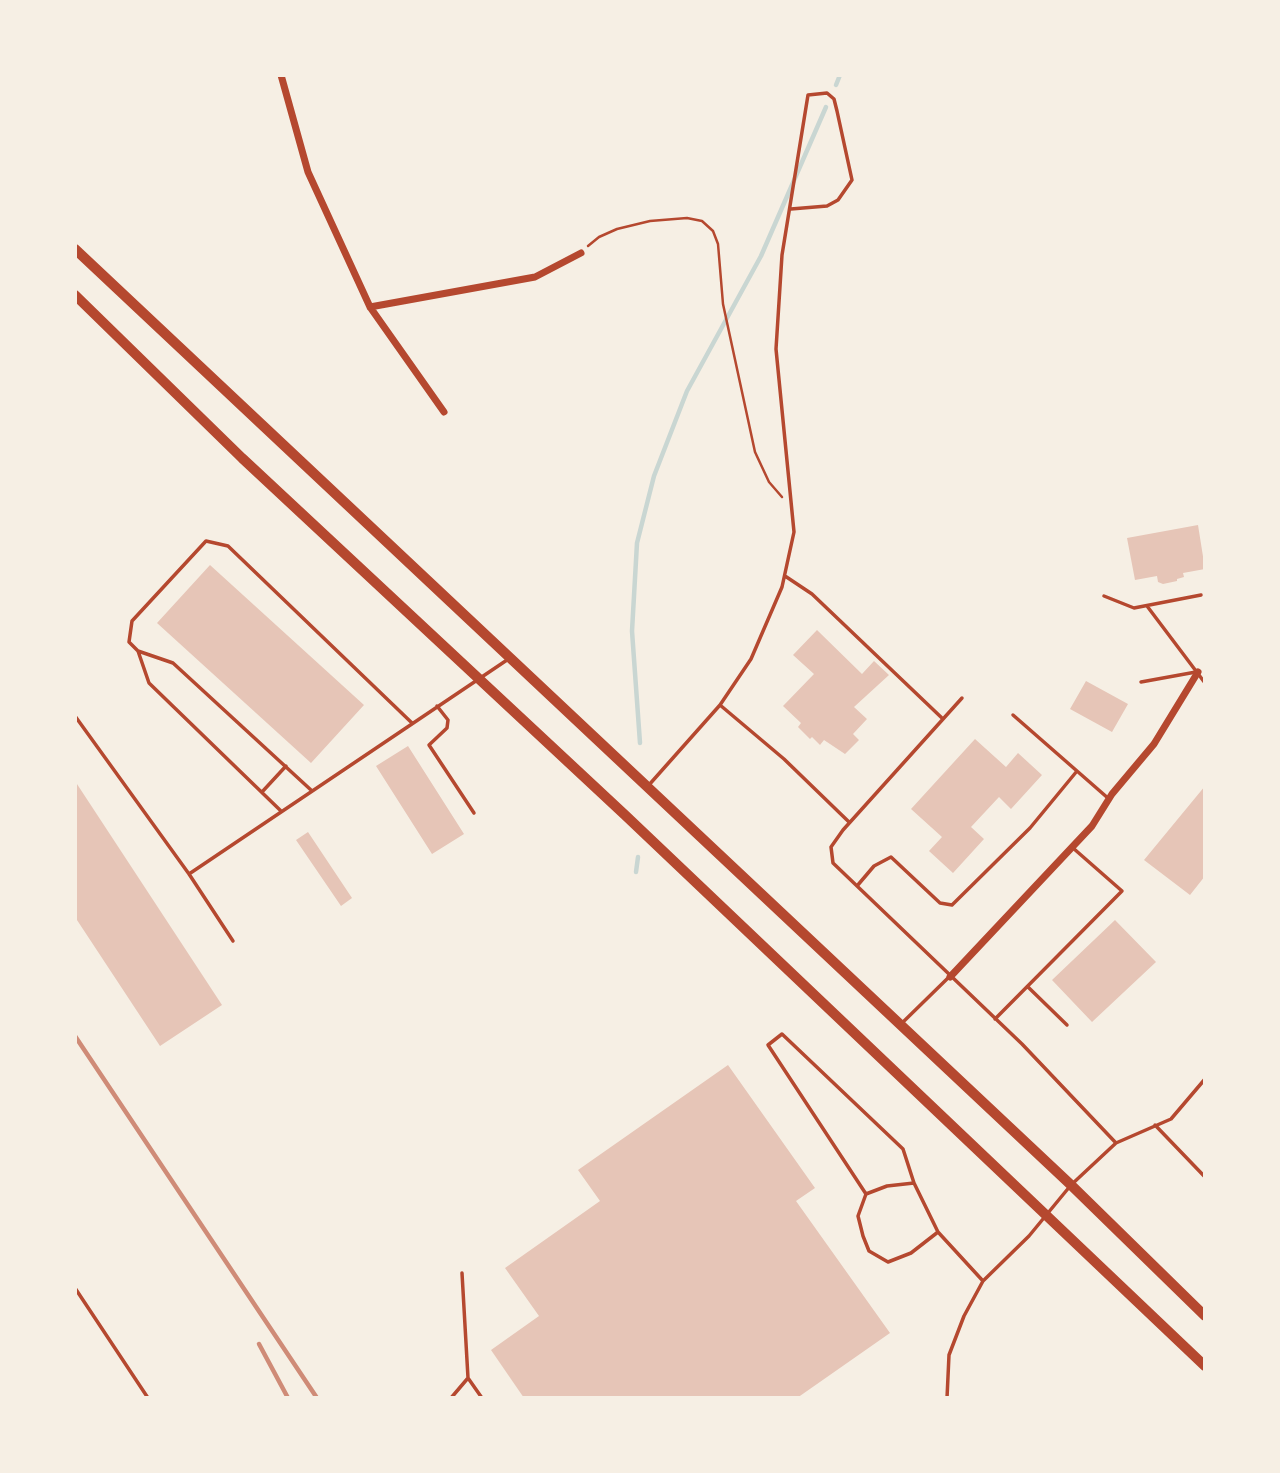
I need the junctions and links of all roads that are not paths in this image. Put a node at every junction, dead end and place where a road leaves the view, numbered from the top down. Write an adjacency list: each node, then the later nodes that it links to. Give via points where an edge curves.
1 (281, 75): 6 (street, via 307,172)
2 (791, 209): 2 (lane, via 808,95 827,93 834,99 852,180 838,200 827,206); 8 (lane, via 782,255 776,348 794,533)
3 (75, 249): 13 (main road)
4 (581, 253): 6 (street, via 535,277)
5 (75, 295): 15 (main road, via 242,458)
6 (370, 307): 7 (street)
7 (444, 412)
8 (785, 576): 19 (lane, via 751,659); 23 (lane, via 812,594)
9 (1201, 595): 11 (lane)
10 (1104, 596): 11 (lane, via 1130,607)
11 (1146, 606): 14 (lane)
12 (138, 651): 24 (lane, via 129,642 132,621 198,547 216,541 228,546); 25 (lane, via 173,663); 29 (lane, via 149,683)
13 (510, 658): 15 (lane); 27 (main road)
14 (1198, 672): 16 (lane); 17 (lane); 30 (street, via 1154,744)
15 (480, 678): 20 (lane); 50 (main road)
16 (1141, 682)
17 (1205, 683)
18 (962, 698): 23 (lane)
19 (720, 705): 27 (lane); 33 (lane)
20 (438, 706): 24 (lane); 32 (lane, via 448,720 447,728 429,745)
21 (1013, 715): 26 (lane)
22 (75, 716): 35 (lane)
23 (943, 719): 33 (lane)
24 (412, 723): 28 (lane)
25 (286, 766): 28 (lane); 29 (lane)
26 (1077, 771): 30 (lane); 36 (lane, via 1030,828 951,905 940,903 891,857 874,866)
27 (648, 787): 41 (main road)
28 (311, 790): 31 (lane)
29 (262, 792): 31 (lane)
30 (1108, 799): 34 (street)
31 (281, 811): 35 (lane)
32 (474, 813)
33 (849, 822): 36 (lane, via 831,847 833,863)
34 (1073, 848): 38 (street); 39 (lane, via 1122,891)
35 (189, 874): 37 (lane)
36 (857, 886): 38 (lane)
37 (233, 941)
38 (950, 977): 40 (lane); 41 (lane)
39 (1028, 987): 40 (lane); 42 (lane)
40 (995, 1019): 45 (lane)
41 (899, 1025): 48 (main road)
42 (1067, 1025)
43 (1205, 1079): 44 (lane, via 1171,1119)
44 (1155, 1125): 45 (lane); 46 (lane)
45 (1116, 1143): 48 (lane)
46 (1205, 1177)
47 (915, 1183): 49 (lane); 49 (lane, via 903,1149 782,1034 768,1045); 51 (lane)
48 (1071, 1185): 50 (lane); 55 (main road)
49 (866, 1194): 51 (lane, via 858,1216 863,1236 869,1251 888,1262 911,1253)
50 (1047, 1215): 53 (lane); 56 (main road)
51 (938, 1232): 53 (lane)
52 (462, 1273): 57 (lane)
53 (983, 1281): 61 (lane, via 949,1355)
54 (75, 1288): 58 (lane)
55 (1205, 1316)
56 (1205, 1366)
57 (468, 1378): 59 (lane); 60 (lane)
58 (148, 1398)
59 (451, 1398)
60 (482, 1398)
61 (947, 1398)

